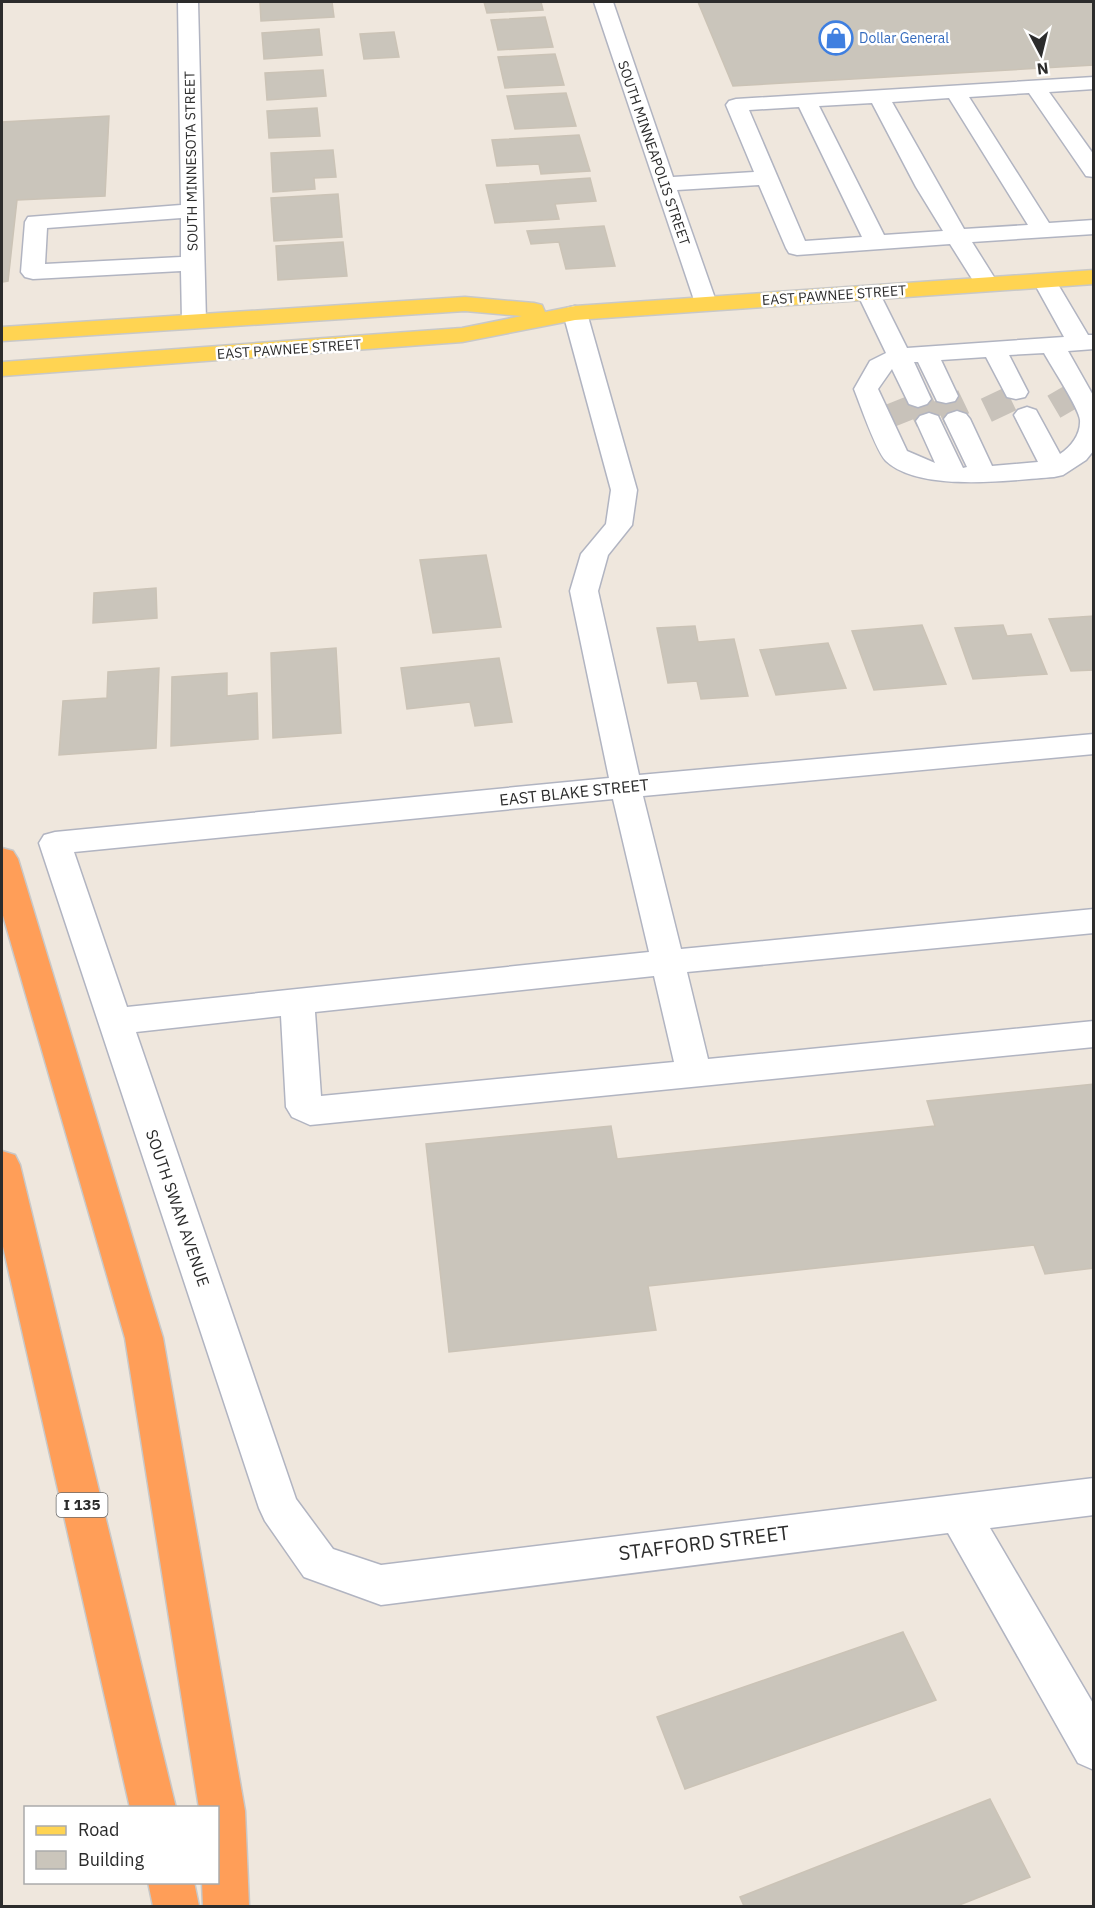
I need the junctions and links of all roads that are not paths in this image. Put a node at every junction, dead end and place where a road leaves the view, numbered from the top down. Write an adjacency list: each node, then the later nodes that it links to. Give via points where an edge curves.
1 (188, 2): 11 (street, SOUTH MINNESOTA STREET)
2 (603, 2): 10 (street, SOUTH MINNEAPOLIS STREET)
3 (1094, 83): 4 (street)
4 (1035, 87): 5 (street); 8 (street)
5 (955, 91): 6 (street); 13 (street)
6 (879, 96): 7 (street); 14 (street)
7 (806, 100): 9 (street, via 736,105); 15 (street)
8 (1094, 171)
9 (767, 178): 10 (street); 15 (street, via 797,248)
10 (665, 184): 21 (street, SOUTH MINNEAPOLIS STREET)
11 (192, 211): 16 (street, SOUTH MINNESOTA STREET); 16 (street, via 36,222 33,273)
12 (1094, 227): 13 (street)
13 (1042, 230): 14 (street)
14 (958, 236): 15 (street); 19 (street)
15 (876, 242)
16 (193, 263): 23 (street, SOUTH MINNESOTA STREET)
17 (1094, 278): 18 (main road, EAST PAWNEE STREET)
18 (1045, 281): 19 (main road, EAST PAWNEE STREET); 25 (street)
19 (987, 285): 20 (main road, EAST PAWNEE STREET)
20 (869, 293): 21 (main road, EAST PAWNEE STREET); 28 (street)
21 (705, 304): 22 (main road, EAST PAWNEE STREET)
22 (575, 313): 23 (main road, EAST PAWNEE STREET, via 465,304); 29 (main road, EAST PAWNEE STREET, via 462,335); 38 (street, via 624,490 619,525 595,554 584,591)
23 (194, 321): 24 (main road, EAST PAWNEE STREET)
24 (2, 334)
25 (1087, 342): 26 (street)
26 (1014, 348): 26 (street, via 1026,391); 27 (street); 33 (street, via 1093,418)
27 (926, 354): 28 (street); 30 (street)
28 (889, 361): 31 (street); 34 (street, via 866,389 896,456)
29 (2, 369)
30 (946, 396)
31 (911, 411): 34 (street); 36 (street)
32 (957, 419): 35 (street)
33 (1061, 459): 33 (street, via 1038,414); 35 (street)
34 (924, 468): 36 (street)
35 (983, 474): 36 (street)
36 (954, 476)
37 (1094, 744): 38 (street, EAST BLAKE STREET)
38 (626, 787): 39 (street, EAST BLAKE STREET); 42 (street)
39 (55, 843): 44 (street, SOUTH SWAN AVENUE)
40 (2, 859): 55 (highway, via 144,1338 222,1811)
41 (1094, 921): 42 (street)
42 (669, 962): 43 (street); 46 (street)
43 (297, 1002): 44 (street); 46 (street, via 304,1107 310,1112)
44 (115, 1021): 50 (street, SOUTH SWAN AVENUE, via 279,1508)
45 (1094, 1034): 46 (street)
46 (694, 1074)
47 (7, 1184): 52 (highway, I 135)
48 (1094, 1496): 49 (street, STAFFORD STREET)
49 (958, 1511): 50 (street, STAFFORD STREET, via 381,1586); 51 (street)
50 (319, 1563)
51 (1094, 1748)
52 (153, 1806)
53 (171, 1884): 54 (highway)
54 (176, 1906)
55 (226, 1906)

